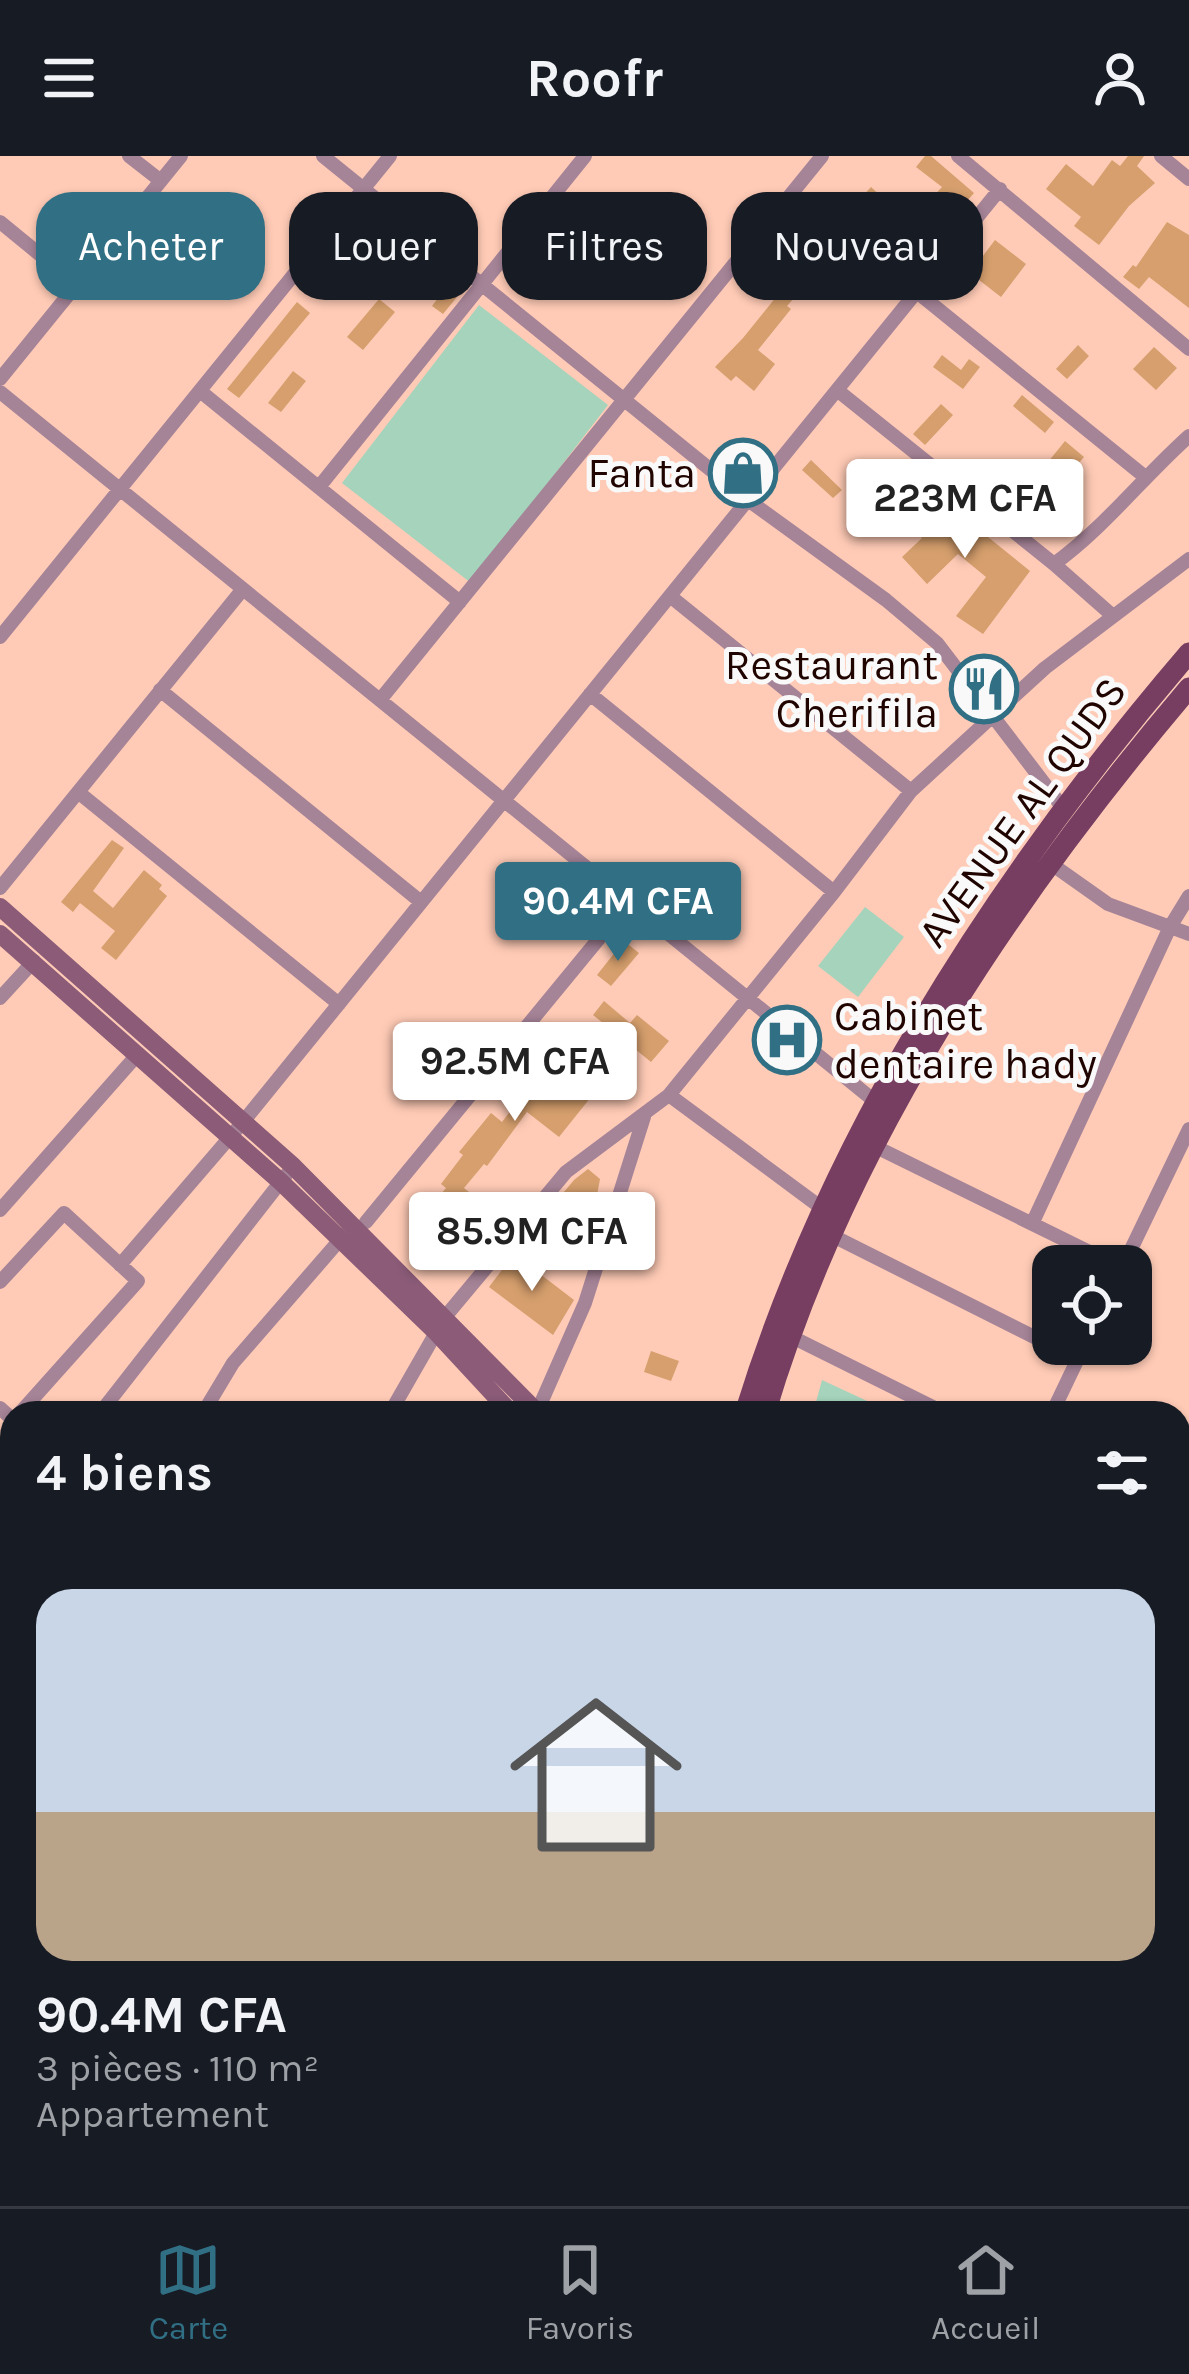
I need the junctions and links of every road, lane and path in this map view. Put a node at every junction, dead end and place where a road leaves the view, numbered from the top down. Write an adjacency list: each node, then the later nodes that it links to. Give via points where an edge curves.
1 (129, 156): 10 (street)
2 (182, 156): 10 (street)
3 (323, 156): 11 (street)
4 (390, 156): 11 (street)
5 (585, 156): 17 (street)
6 (822, 156): 26 (street)
7 (958, 156): 12 (street)
8 (1161, 156): 9 (street)
9 (1189, 179)
10 (161, 182): 13 (street)
11 (364, 189): 17 (street); 24 (street)
12 (1000, 190): 14 (street); 21 (street)
13 (153, 192)
14 (983, 211)
15 (0, 222): 16 (street)
16 (36, 251)
17 (481, 284): 26 (street); 29 (street)
18 (65, 300): 22 (street)
19 (910, 300): 23 (street)
20 (927, 300): 28 (street)
21 (1189, 350)
22 (0, 379)
23 (837, 390): 31 (street); 33 (street)
24 (200, 391): 29 (street); 30 (street)
25 (0, 392): 30 (street)
26 (624, 400): 31 (street); 36 (street)
27 (1189, 436): 28 (street)
28 (1144, 476): 33 (street)
29 (319, 488): 36 (street)
30 (120, 489): 34 (street); 38 (street)
31 (748, 500): 35 (street); 44 (street, via 937,643)
32 (1189, 559): 37 (street)
33 (1054, 564): 37 (street)
34 (243, 589): 41 (street); 43 (street)
35 (670, 596): 42 (street); 45 (street)
36 (460, 602): 43 (street)
37 (1113, 616): 44 (street)
38 (0, 637)
39 (1189, 653): 48 (main road, AVENUE AL QUDS)
40 (1189, 688): 49 (main road, AVENUE AL QUDS)
41 (160, 691): 46 (street); 53 (street)
42 (590, 694): 47 (street); 51 (street)
43 (380, 700): 47 (street)
44 (997, 716): 45 (street); 48 (street)
45 (911, 791): 51 (street)
46 (78, 792): 50 (street); 62 (street)
47 (504, 800): 53 (street); 54 (street)
48 (1063, 808): 65 (main road, AVENUE AL QUDS, via 966,949)
49 (1050, 863): 56 (street, via 1108,904); 69 (main road, AVENUE AL QUDS)
50 (0, 888)
51 (834, 892): 61 (street)
52 (1189, 896): 56 (street)
53 (422, 902): 62 (street)
54 (629, 902): 61 (street); 74 (street)
55 (0, 907): 67 (main road)
56 (1170, 927): 58 (street); 73 (street)
57 (0, 934): 59 (main road)
58 (1189, 934)
59 (34, 961): 60 (street); 63 (main road)
60 (0, 998)
61 (748, 998): 64 (street); 65 (street)
62 (338, 1004): 67 (street)
63 (138, 1054): 67 (main road); 72 (street)
64 (669, 1095): 66 (street); 71 (street)
65 (877, 1103): 71 (main road, AVENUE AL QUDS)
66 (644, 1117): 80 (street, via 566,1172); 90 (street, via 585,1303)
67 (237, 1129): 70 (main road); 78 (street)
68 (1189, 1129): 77 (street)
69 (874, 1146): 73 (street); 75 (main road, AVENUE AL QUDS)
70 (287, 1174): 74 (main road); 85 (street)
71 (823, 1209): 91 (main road, AVENUE AL QUDS)
72 (0, 1210)
73 (1032, 1223): 76 (street)
74 (353, 1229): 80 (main road); 86 (street, via 233,1364)
75 (829, 1234): 81 (main road, AVENUE AL QUDS); 82 (street)
76 (1078, 1245)
77 (1131, 1245)
78 (120, 1265): 79 (street, via 64,1213); 84 (street, via 138,1281)
79 (0, 1282)
80 (440, 1324): 87 (street); 88 (main road); 89 (main road)
81 (788, 1335): 92 (main road, AVENUE AL QUDS); 93 (street)
82 (1032, 1336)
83 (1075, 1365): 94 (street)
84 (31, 1401)
85 (109, 1401)
86 (210, 1401)
87 (397, 1401)
88 (502, 1401)
89 (525, 1401)
90 (543, 1401)
91 (749, 1401)
92 (769, 1401)
93 (921, 1401)
94 (1058, 1401)

